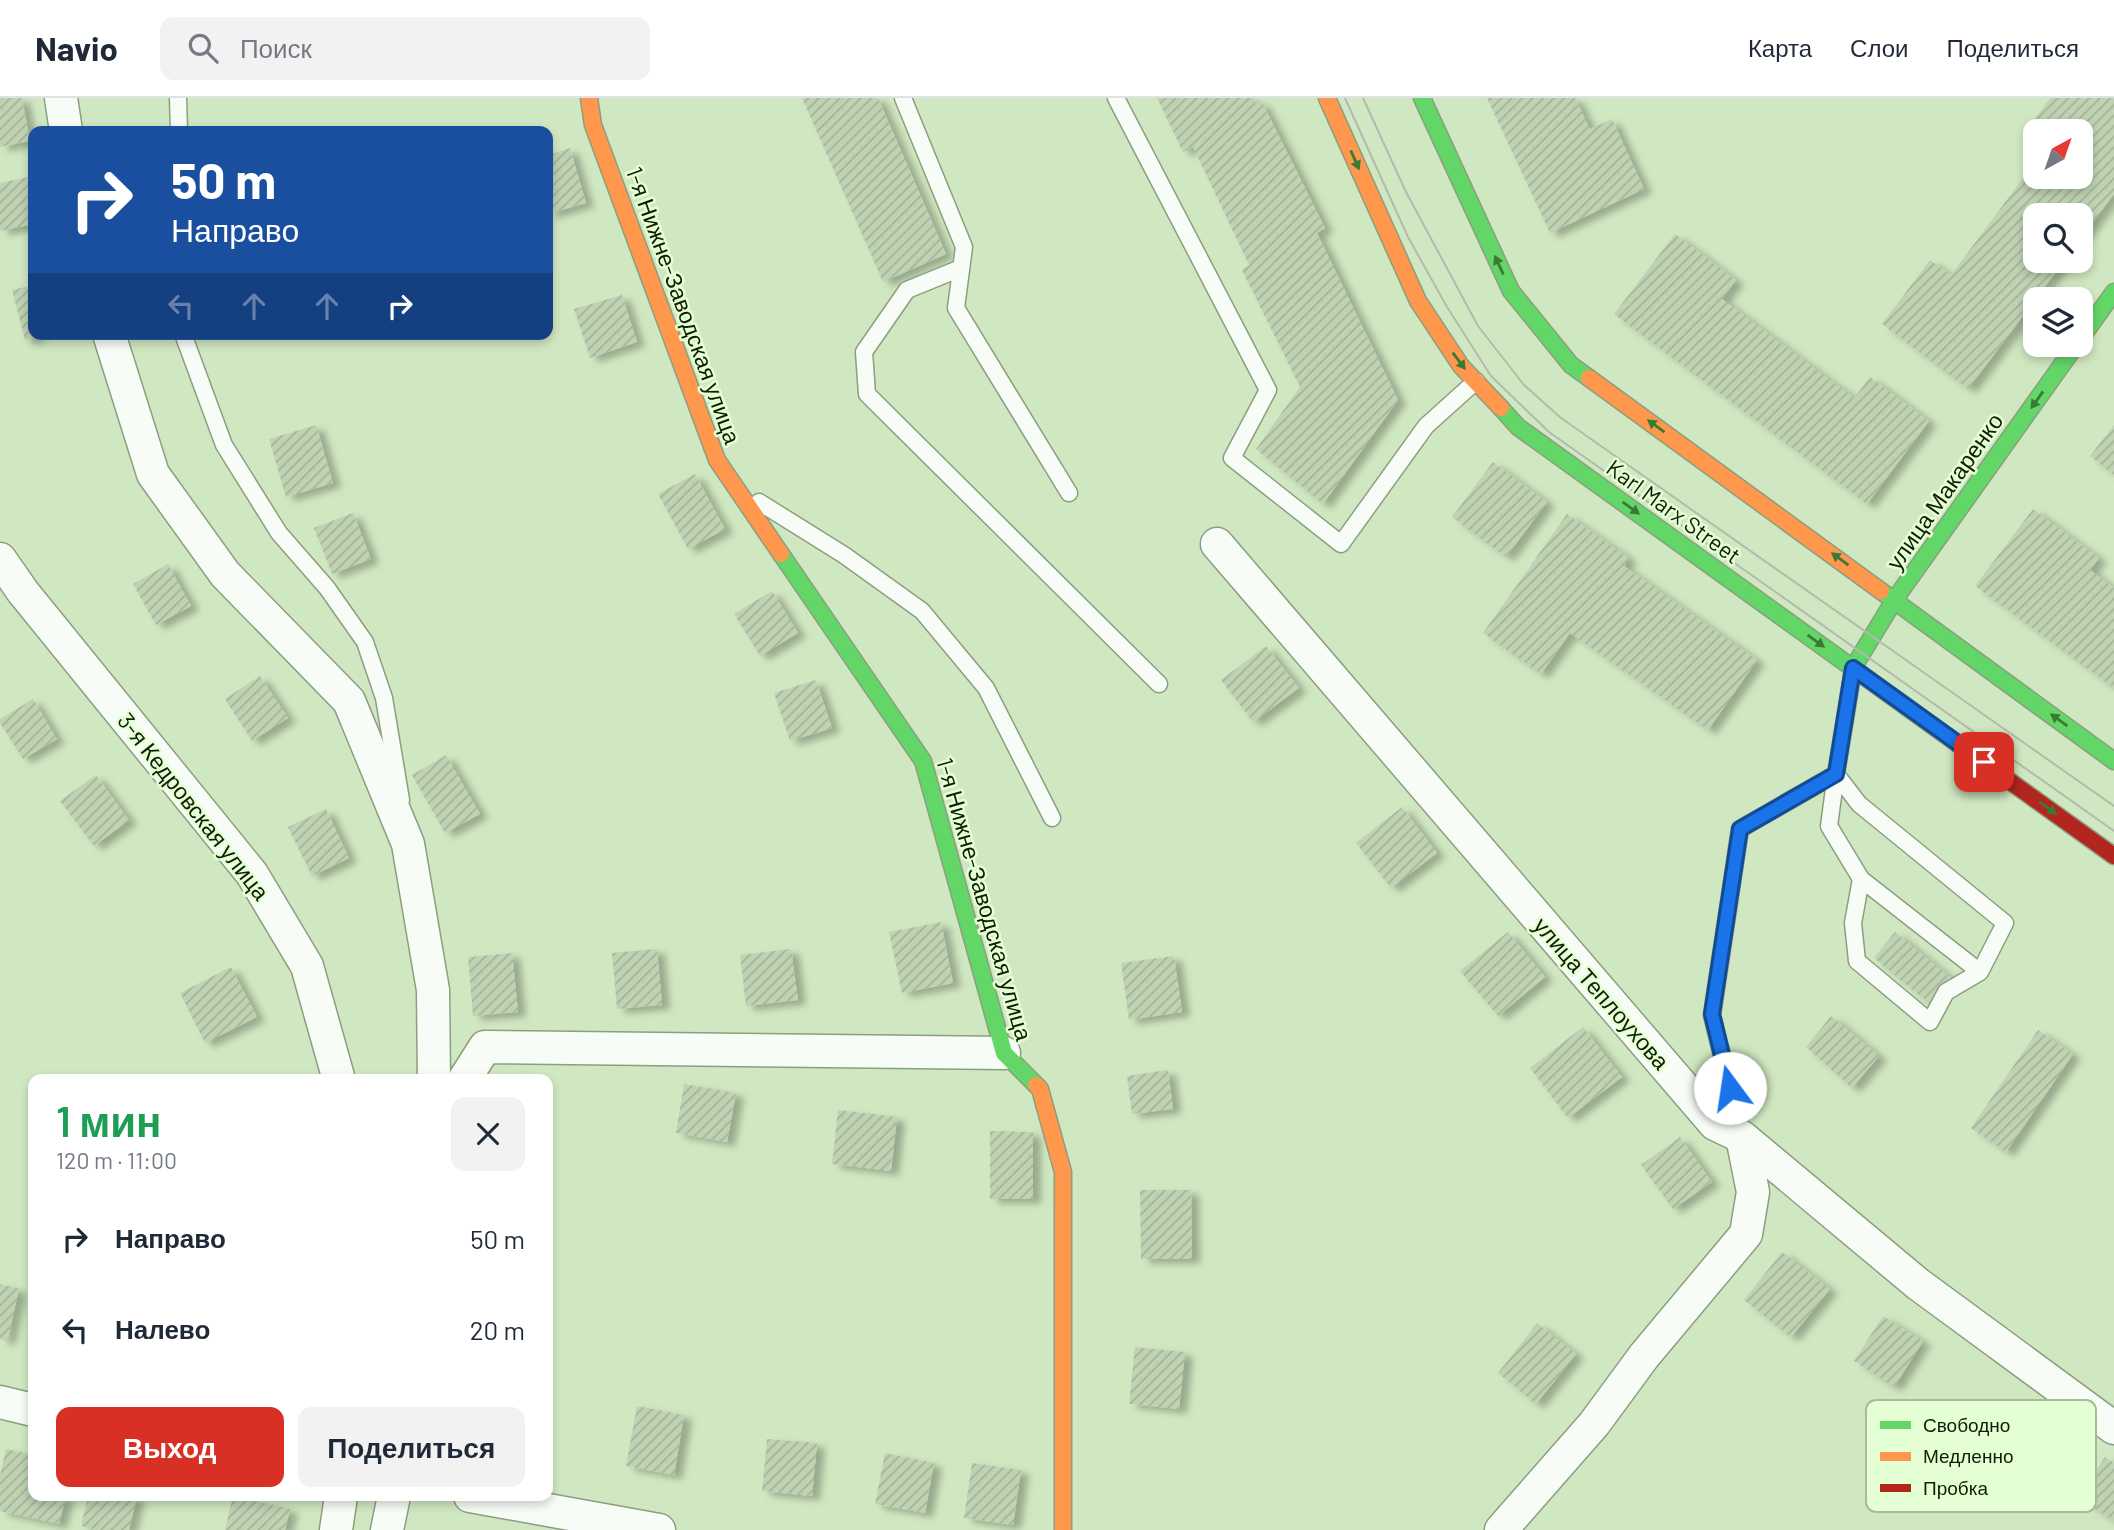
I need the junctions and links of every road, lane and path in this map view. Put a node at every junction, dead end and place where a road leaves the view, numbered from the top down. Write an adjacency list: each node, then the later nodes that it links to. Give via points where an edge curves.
1 (61, 98): 8 (street)
2 (178, 98): 9 (lane)
3 (589, 98): 17 (main road, 1-я Нижне-Заводская улица, via 593,125 717,460)
4 (903, 98): 10 (lane, via 964,247)
5 (1116, 98): 16 (lane, via 1268,390 1232,458 1340,544 1426,426)
6 (1327, 98): 16 (main road, Karl Marx Street, one-way to 16, via 1418,301)
7 (1422, 98): 21 (main road, one-way to 7, via 1571,365 1511,291)
8 (65, 126)
9 (179, 126)
10 (961, 268): 18 (lane, via 956,308); 23 (lane, via 907,290 864,352 867,394)
11 (2114, 292): 12 (main road)
12 (2093, 321)
13 (111, 340): 27 (street, via 153,474 225,574 349,701)
14 (185, 340): 27 (lane, via 224,445 279,533 327,588 365,642 384,698)
15 (2067, 357): 21 (main road, улица Макаренко, one-way to 21)
16 (1476, 381): 22 (main road, Karl Marx Street, one-way to 22, via 1518,427)
17 (736, 487): 26 (lane, via 922,611 986,688); 31 (main road, 1-я Нижне-Заводская улица, via 923,761)
18 (1069, 493)
19 (1217, 544): 35 (street, улица Теплоухова, via 1714,1124)
20 (0, 559): 32 (street, 3-я Кедровская улица, via 252,874 307,967)
21 (1895, 599): 22 (main road, улица Макаренко); 24 (main road, one-way to 21)
22 (1853, 668): 25 (lane); 28 (main road, Karl Marx Street, one-way to 28)
23 (1158, 684)
24 (2114, 761)
25 (1836, 774): 29 (lane, via 1829,826); 30 (lane, via 1859,804 2005,923); 35 (lane, via 1740,829 1712,1014)
26 (1052, 818)
27 (408, 844): 33 (street, via 433,990)
28 (2114, 856)
29 (1861, 879): 30 (lane); 30 (lane, via 1853,923 1857,961 1930,1022 1946,992)
30 (1980, 972)
31 (1004, 1053): 34 (street, via 485,1047); 47 (main road, 1-я Нижне-Заводская улица, via 1040,1088 1063,1172)
32 (337, 1074)
33 (434, 1074)
34 (468, 1074)
35 (1742, 1138): 36 (street, улица Теплоухова, via 1918,1284); 48 (street, via 1753,1192 1746,1234 1594,1424)
36 (2073, 1400)
37 (0, 1402): 38 (street)
38 (28, 1409)
39 (2096, 1417): 40 (street, улица Теплоухова)
40 (2114, 1428)
41 (340, 1501): 44 (street)
42 (393, 1501): 45 (street)
43 (498, 1501): 46 (street)
44 (336, 1530)
45 (387, 1530)
46 (659, 1530)
47 (1063, 1530)
48 (1501, 1530)

